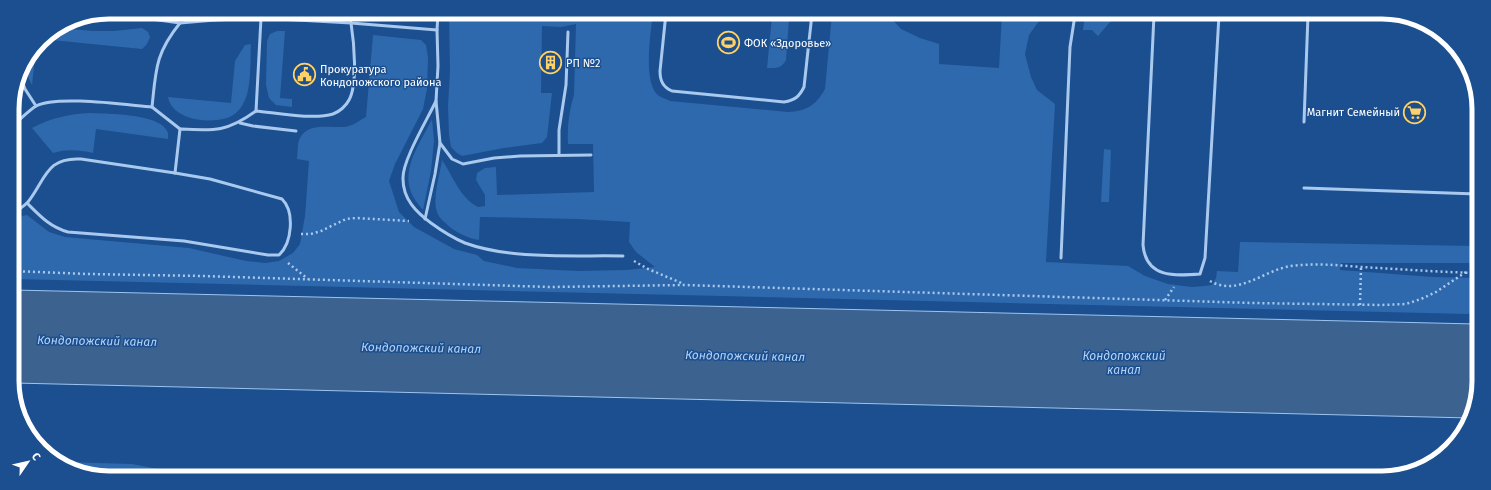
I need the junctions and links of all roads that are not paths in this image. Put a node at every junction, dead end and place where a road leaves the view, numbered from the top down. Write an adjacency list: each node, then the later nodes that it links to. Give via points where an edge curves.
1 (151, 19): 14 (lane)
2 (238, 19): 13 (lane)
3 (261, 19): 22 (lane)
4 (276, 19): 15 (lane)
5 (350, 19): 15 (lane)
6 (438, 19): 16 (lane)
7 (665, 19): 8 (lane, via 660,78 666,88 784,102 794,100 804,87)
8 (811, 19)
9 (1074, 19): 38 (lane, via 1070,47)
10 (1154, 19): 11 (lane, via 1143,245 1146,260 1151,265 1165,274 1179,276 1200,274 1206,248)
11 (1219, 19)
12 (1308, 19): 24 (lane)
13 (215, 20): 14 (lane)
14 (180, 23): 21 (lane, via 160,54)
15 (351, 24): 16 (lane); 22 (lane, via 354,53 352,93 343,108 335,114 320,116)
16 (437, 30): 19 (lane)
17 (568, 32): 29 (lane)
18 (23, 83): 20 (lane)
19 (436, 101): 28 (lane); 36 (lane, via 408,158 402,178 405,196 416,212)
20 (36, 106): 21 (lane, via 49,102 77,101); 23 (lane)
21 (152, 108): 26 (lane)
22 (256, 111): 25 (lane)
23 (19, 120)
24 (1304, 122)
25 (240, 123): 26 (lane, via 214,130); 27 (lane)
26 (180, 129): 31 (lane)
27 (296, 131)
28 (440, 143): 29 (lane, via 452,160 463,164 505,157); 36 (lane)
29 (559, 155): 30 (lane)
30 (591, 155)
31 (175, 173): 34 (lane, via 62,160 49,169); 34 (lane, via 210,179 282,199 289,211 289,234 284,250 279,255 256,254 184,241 68,232 49,224)
32 (1304, 188): 33 (lane)
33 (1472, 194)
34 (27, 202): 35 (lane)
35 (19, 209)
36 (425, 219): 37 (lane, via 465,242 495,251)
37 (622, 256)
38 (1061, 258)

